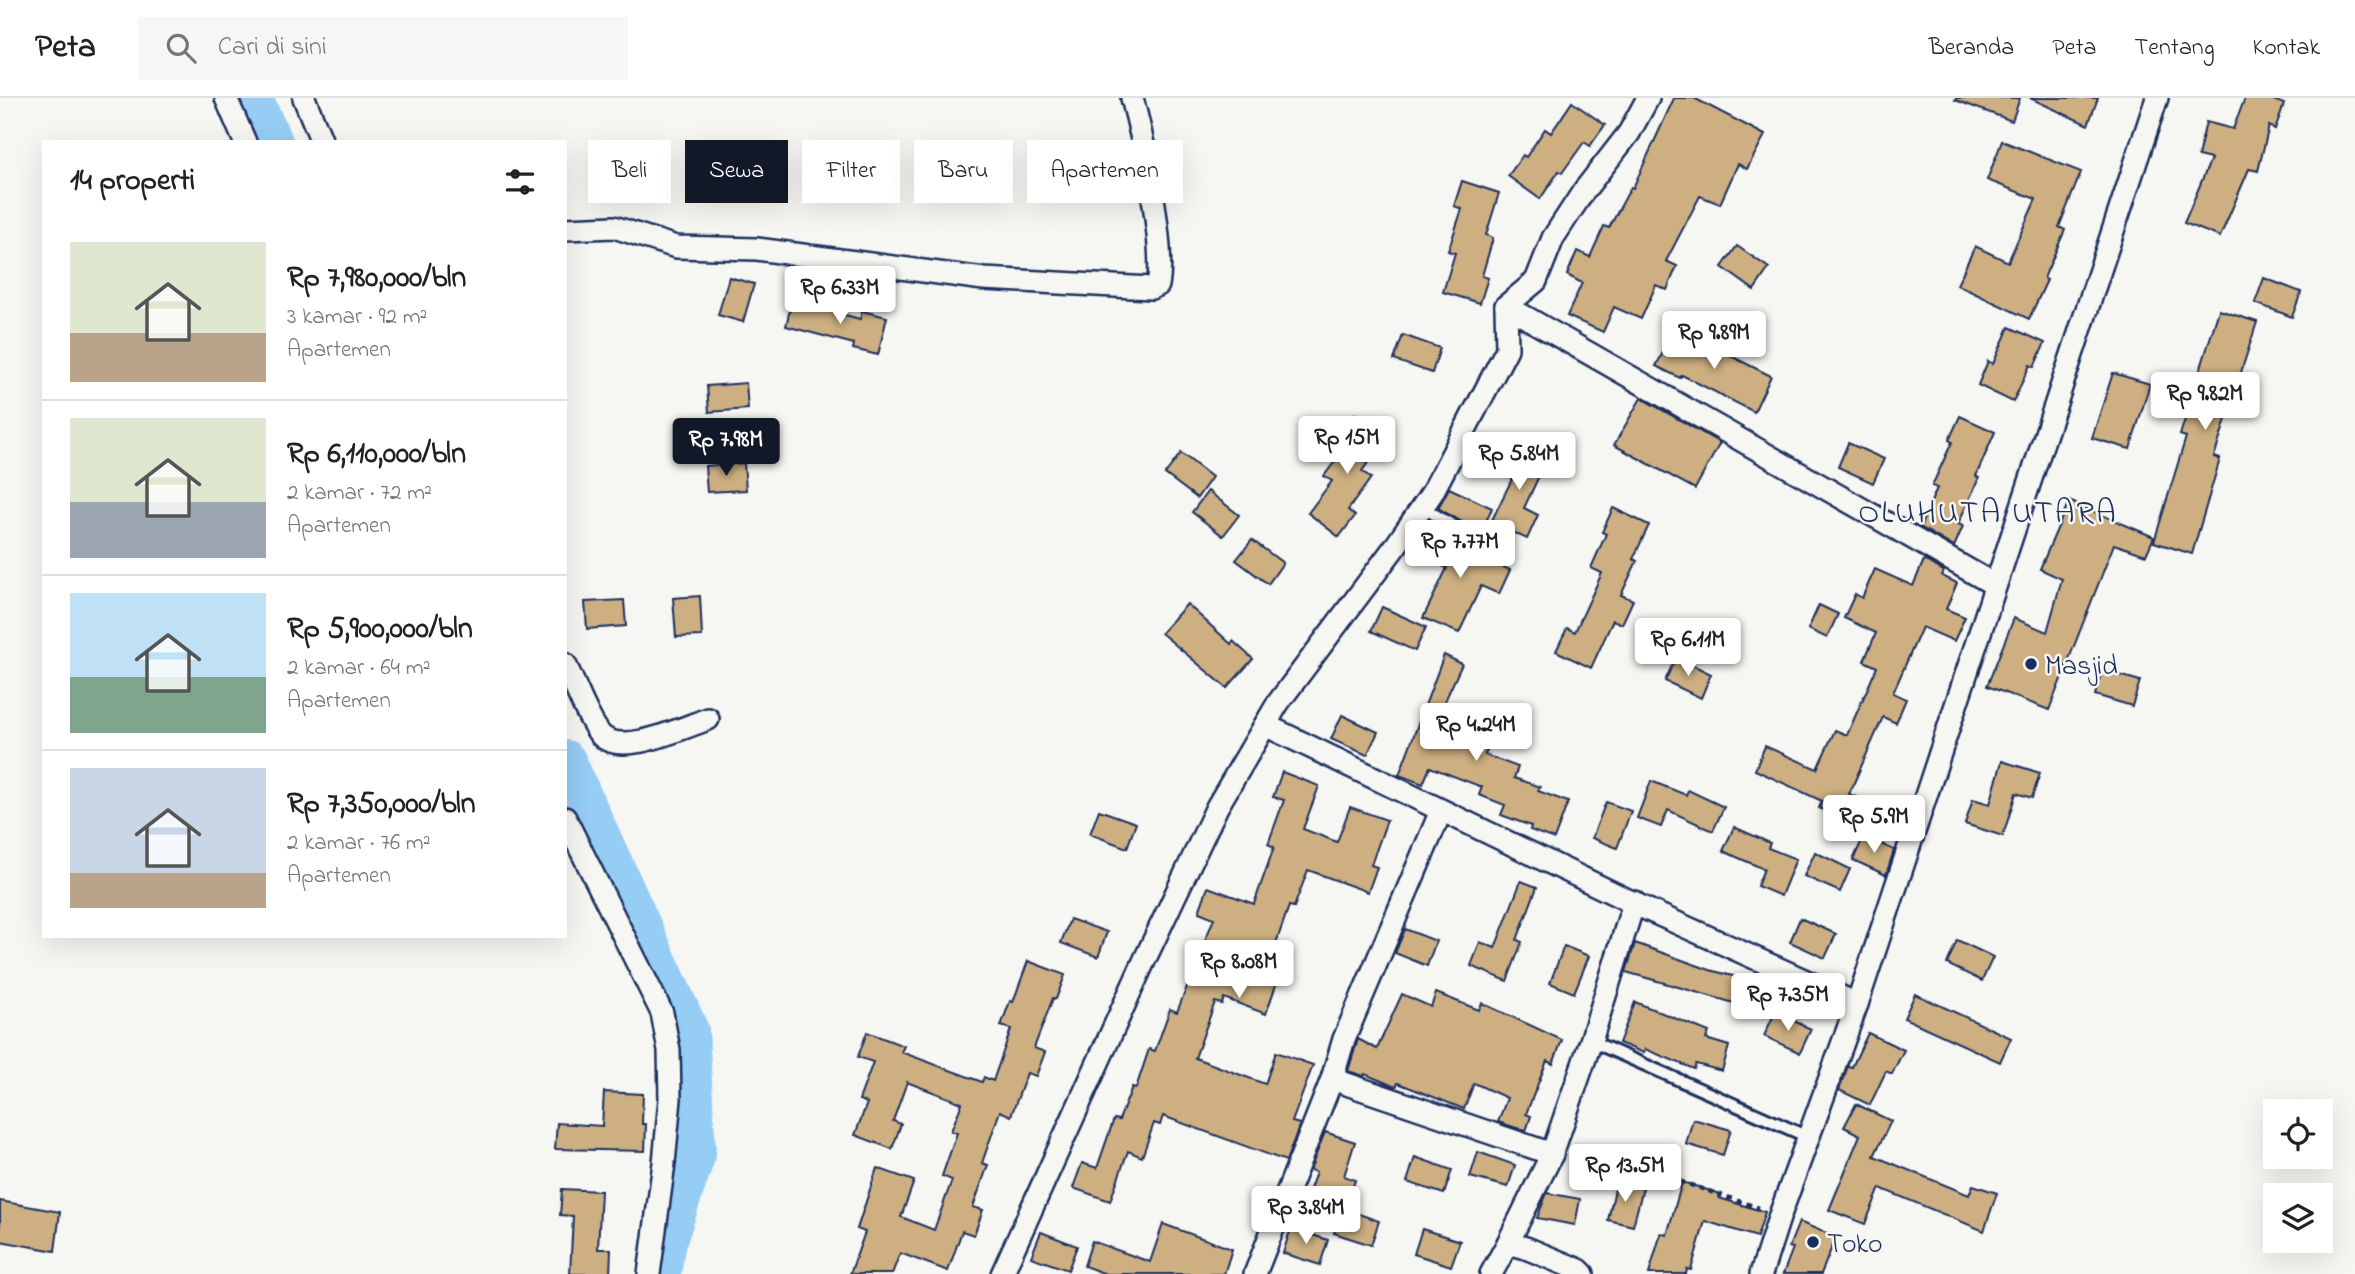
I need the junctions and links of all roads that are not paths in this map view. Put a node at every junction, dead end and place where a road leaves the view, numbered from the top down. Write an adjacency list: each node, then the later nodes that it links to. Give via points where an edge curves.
1 (226, 98): 6 (street)
2 (304, 98): 7 (street)
3 (1132, 98): 8 (street, via 1161,270 1157,285 1151,288 984,279 757,249 676,247 614,227)
4 (1648, 98): 9 (street, via 1629,133 1553,238 1536,281)
5 (2157, 98): 12 (street)
6 (244, 140)
7 (320, 140)
8 (567, 229)
9 (1506, 306): 10 (street, via 1507,349); 12 (street)
10 (1422, 507): 11 (lane); 15 (street)
11 (1484, 544)
12 (1995, 585): 19 (street)
13 (567, 668): 14 (street, via 600,735 613,742 630,744)
14 (708, 719)
15 (1265, 726): 16 (street); 26 (street, via 1217,807)
16 (1441, 811): 18 (street); 21 (street, via 1344,1040)
17 (567, 822): 25 (street, via 662,1013 669,1050 670,1099)
18 (1634, 902): 19 (street); 20 (street)
19 (1857, 1004): 22 (street)
20 (1591, 1041): 22 (lane); 23 (street)
21 (1332, 1079): 23 (street); 27 (street)
22 (1808, 1137): 30 (street)
23 (1559, 1155): 24 (street)
24 (1508, 1243): 28 (street); 29 (street)
25 (649, 1274)
26 (1002, 1274)
27 (1255, 1274)
28 (1491, 1274)
29 (1583, 1274)
30 (1762, 1274)

